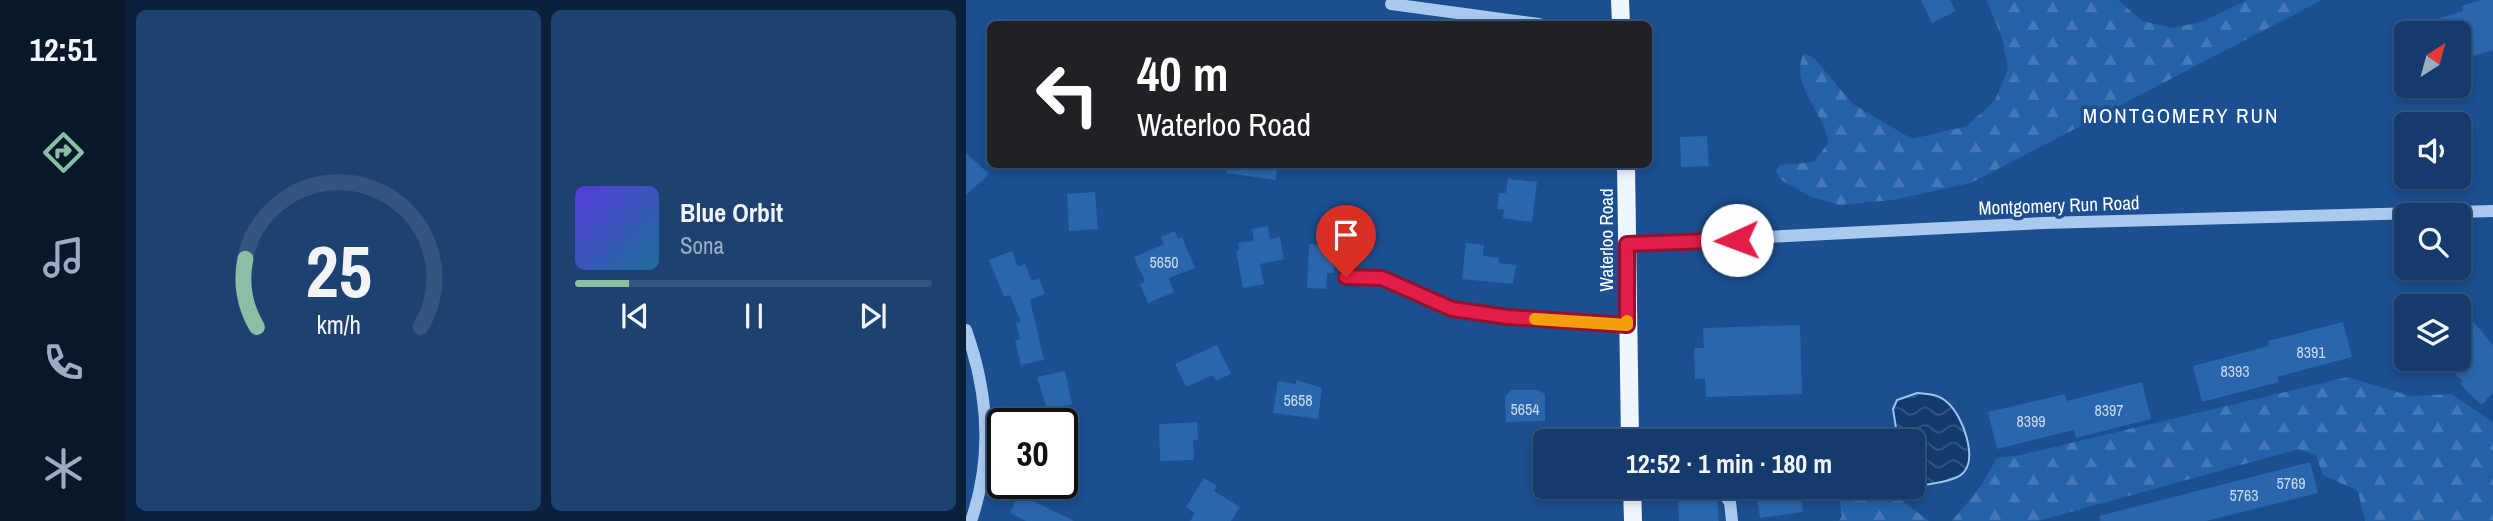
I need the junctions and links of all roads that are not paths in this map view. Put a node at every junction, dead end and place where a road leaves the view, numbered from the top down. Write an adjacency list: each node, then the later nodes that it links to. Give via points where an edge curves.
1 (1620, 0): 4 (main road)
2 (1391, 4): 3 (street)
3 (1517, 21)
4 (1620, 21)
5 (1626, 168): 9 (main road, Waterloo Road)
6 (2493, 211): 7 (street, Montgomery Run Road)
7 (2471, 212)
8 (2394, 215): 9 (street, Montgomery Run Road, via 2043,223)
9 (1627, 244): 11 (main road, Waterloo Road)
10 (1346, 277): 11 (street, via 1382,278 1452,309)
11 (1627, 325): 13 (main road, Waterloo Road)
12 (966, 330): 16 (street, via 986,417 981,482)
13 (1630, 429)
14 (1632, 499): 17 (main road)
15 (1728, 499): 18 (street)
16 (971, 521)
17 (1633, 521)
18 (1732, 521)

